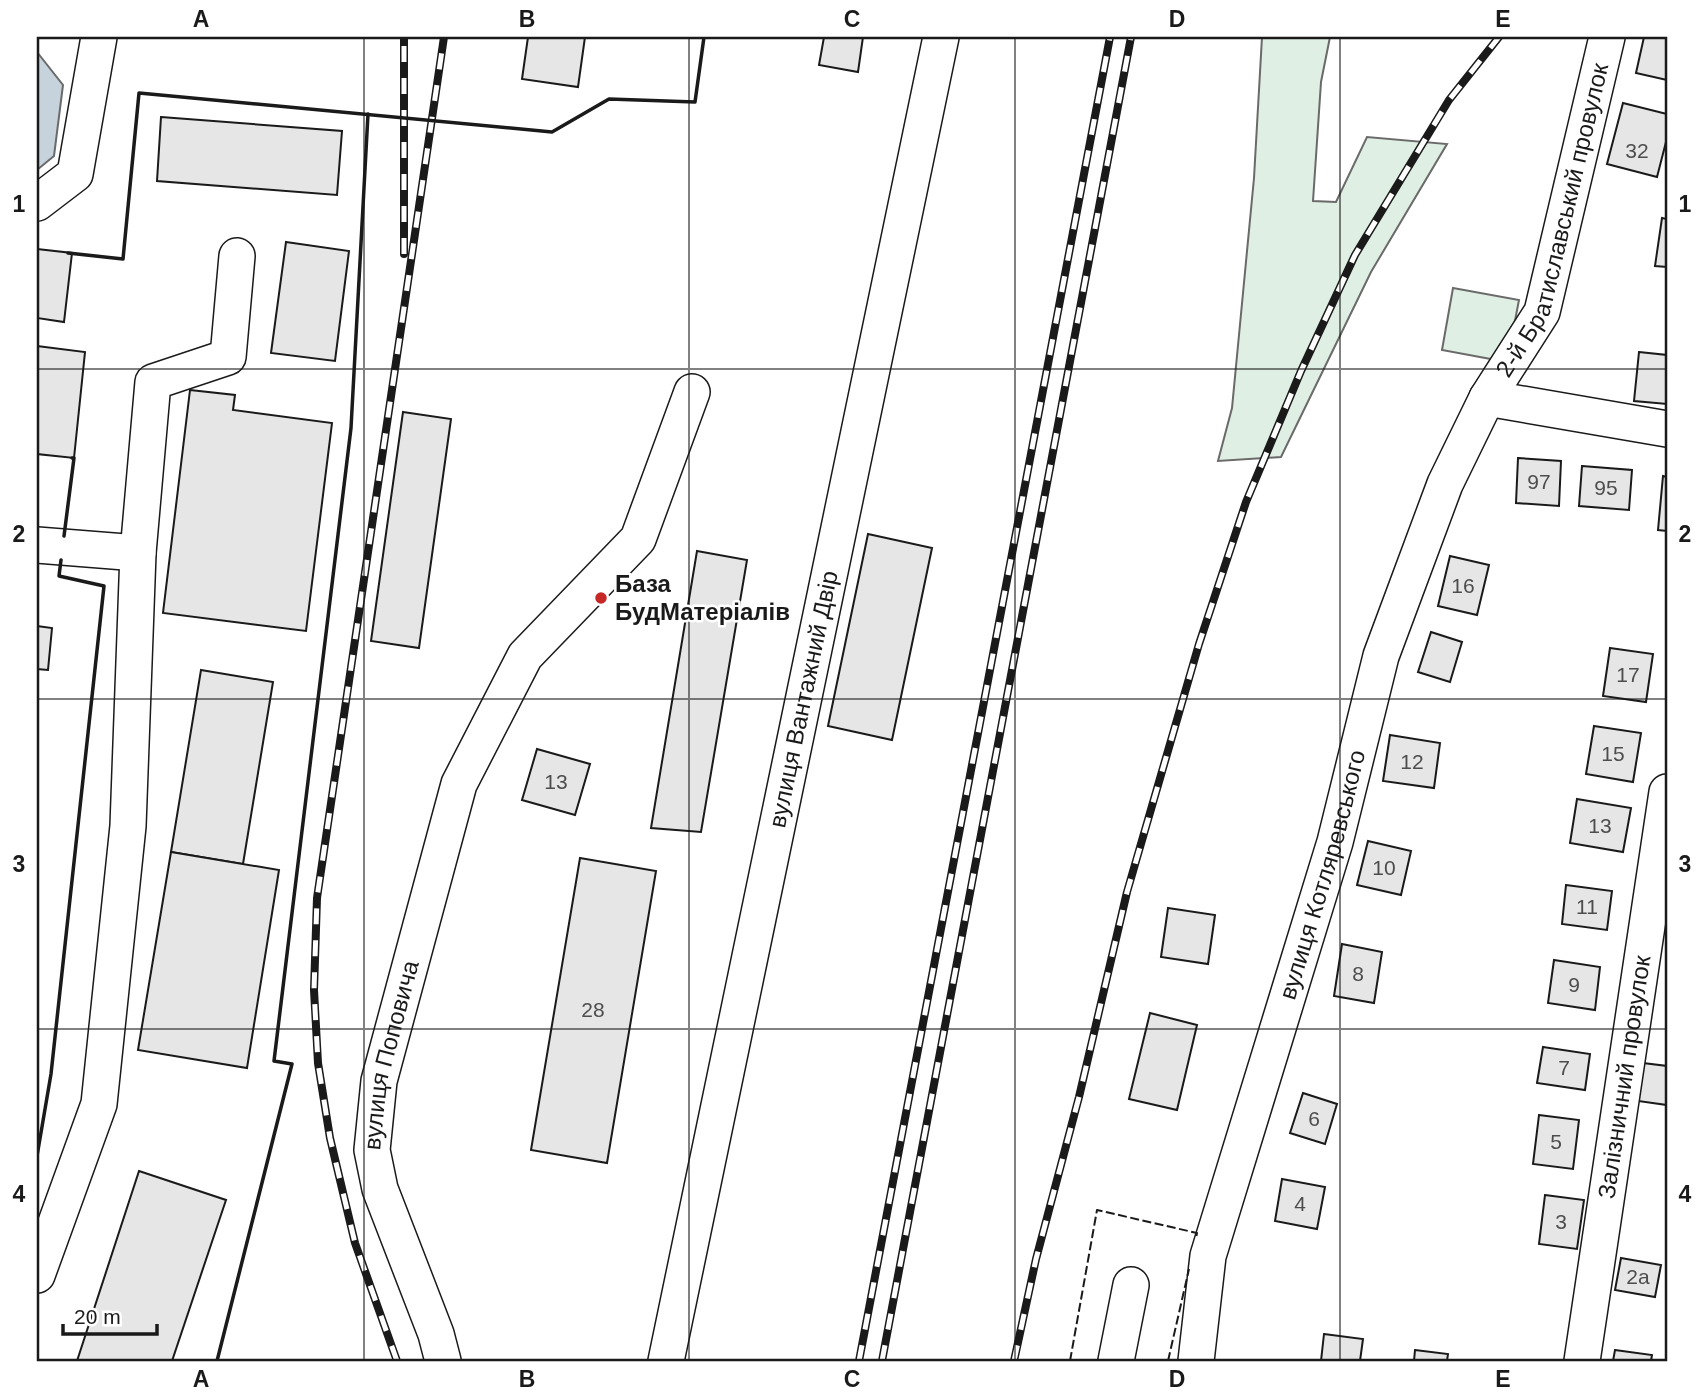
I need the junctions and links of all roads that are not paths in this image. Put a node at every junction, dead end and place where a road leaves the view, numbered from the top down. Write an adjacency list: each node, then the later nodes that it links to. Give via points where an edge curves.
1 (99, 37): 4 (street, via 75,174)
2 (941, 37): 15 (street, вулиця Вантажний Двір)
3 (1607, 37): 7 (street, 2-й Братиславський провулок, via 1542,312)
4 (37, 204)
5 (237, 256): 10 (street, via 228,357 153,382)
6 (692, 392): 14 (street, вулиця Поповича, via 638,539 525,656 459,784 379,1080 372,1150 380,1189)
7 (1487, 398): 8 (street); 17 (street, вулиця Котляревського, via 1445,484 1381,656 1335,842 1208,1256)
8 (1667, 429)
9 (50, 546): 10 (street)
10 (138, 553): 12 (street, via 128,826 99,1104)
11 (1667, 792): 18 (street, Залізничний провулок)
12 (37, 1275)
13 (1131, 1285): 16 (street)
14 (443, 1361)
15 (666, 1361)
16 (1115, 1361)
17 (1196, 1361)
18 (1582, 1361)

